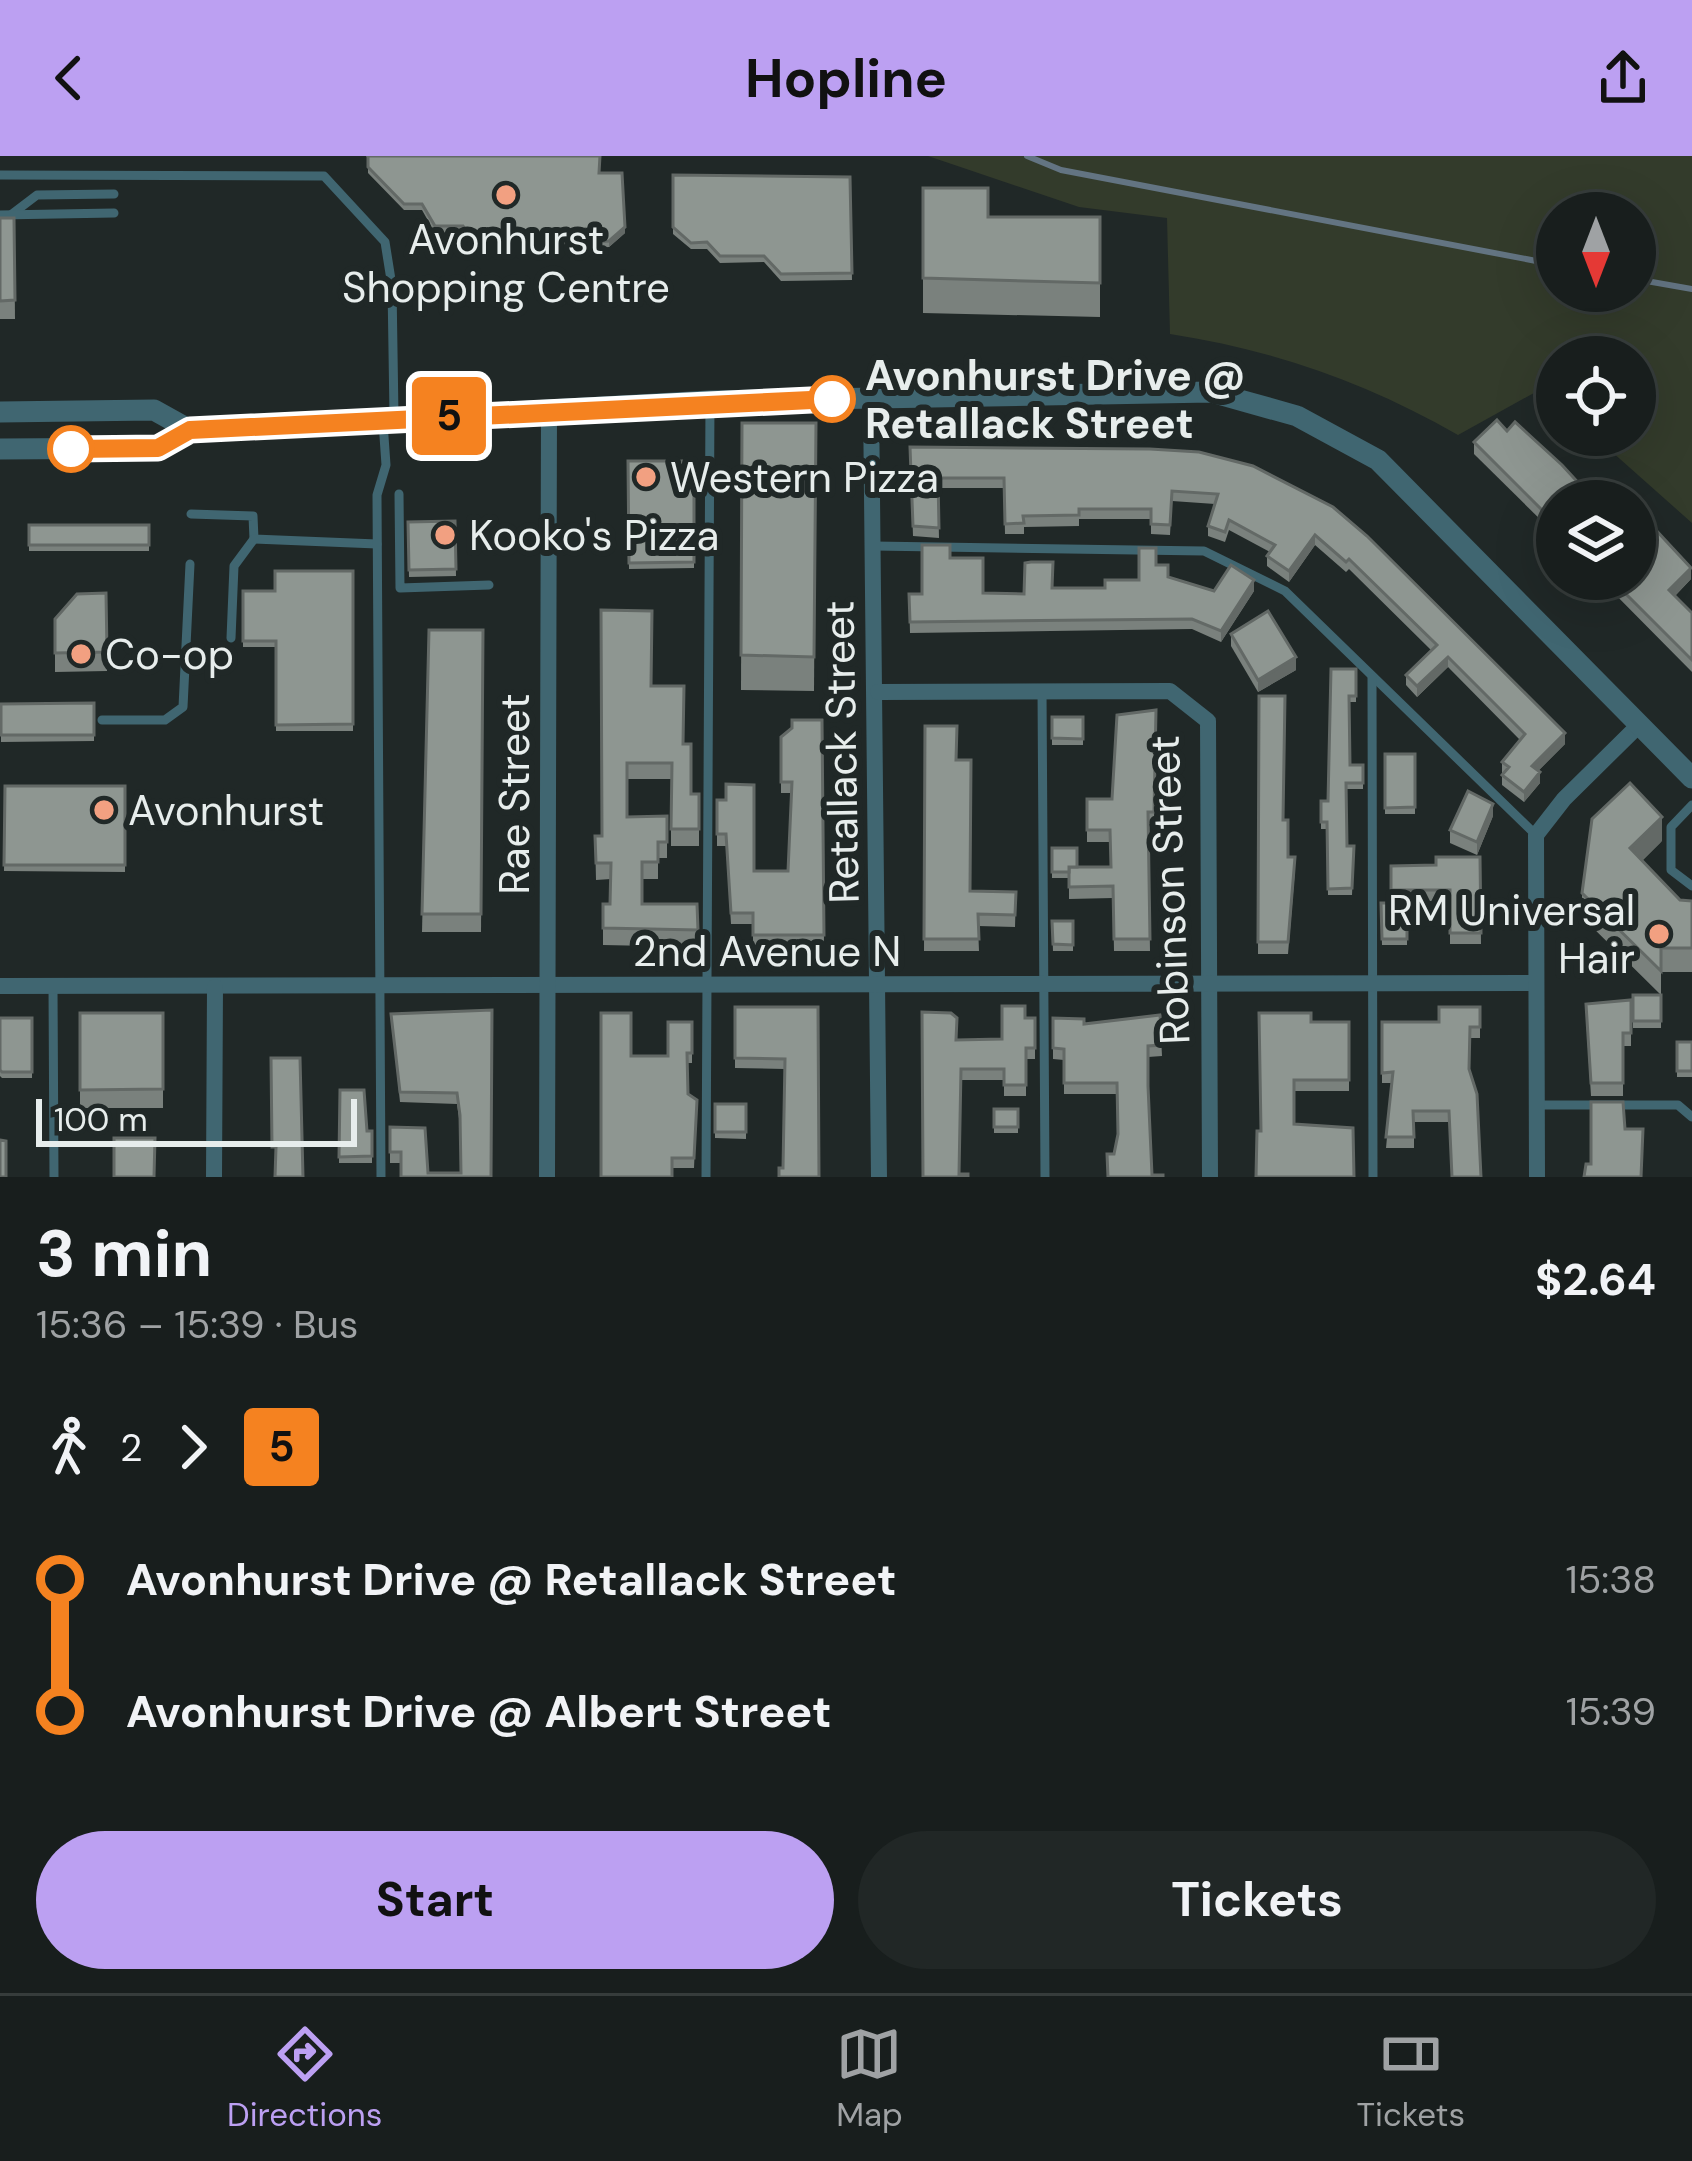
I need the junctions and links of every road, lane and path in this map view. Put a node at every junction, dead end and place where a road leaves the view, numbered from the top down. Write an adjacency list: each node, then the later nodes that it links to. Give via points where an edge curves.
1 (0, 176): 9 (lane, via 324,176 385,242 392,286)
2 (114, 194): 4 (lane, via 37,195)
3 (114, 213): 4 (lane)
4 (6, 214)
5 (871, 398): 6 (street); 16 (street, Retallack Street); 24 (street, via 1211,392 1297,416 1378,460)
6 (710, 401): 7 (street); 38 (lane)
7 (549, 410): 9 (street); 37 (street, Rae Street)
8 (0, 412): 10 (street, via 154,410)
9 (388, 419): 10 (street); 15 (lane)
10 (190, 430): 11 (street, via 158,448)
11 (0, 449)
12 (399, 494): 18 (lane, via 400,588)
13 (190, 514): 14 (lane, via 253,516)
14 (254, 539): 15 (lane); 19 (lane, via 234,566)
15 (377, 544): 36 (lane)
16 (874, 546): 20 (lane, via 1204,551 1285,591); 22 (street, Retallack Street)
17 (190, 564): 23 (lane, via 183,707 165,720)
18 (489, 585)
19 (231, 638)
20 (1372, 678): 27 (lane); 34 (lane)
21 (1042, 689): 22 (street, Robinson Street); 32 (lane); 33 (street, Robinson Street, via 1170,691 1208,721)
22 (878, 692): 39 (street, Retallack Street)
23 (102, 720)
24 (1640, 724): 25 (street); 27 (street)
25 (1692, 778)
26 (1692, 805): 28 (lane, via 1671,827 1671,870)
27 (1537, 835): 29 (street)
28 (1692, 886)
29 (1533, 983): 34 (street, 2nd Avenue N); 40 (street)
30 (0, 986): 31 (street, 2nd Avenue N)
31 (53, 986): 35 (street, 2nd Avenue N); 42 (lane)
32 (1044, 986): 33 (street, 2nd Avenue N); 39 (street, 2nd Avenue N); 48 (lane)
33 (1211, 986): 34 (street, 2nd Avenue N); 49 (street, Robinson Street)
34 (1373, 986): 50 (lane)
35 (215, 987): 36 (street, 2nd Avenue N); 43 (street)
36 (381, 988): 37 (street, 2nd Avenue N); 44 (lane)
37 (550, 988): 38 (street, 2nd Avenue N); 45 (street, Rae Street)
38 (706, 988): 39 (street, 2nd Avenue N); 46 (lane)
39 (880, 988): 47 (street, Retallack Street)
40 (1537, 1105): 41 (lane, via 1678,1105); 51 (street)
41 (1692, 1118)
42 (54, 1177)
43 (214, 1177)
44 (381, 1177)
45 (548, 1177)
46 (706, 1177)
47 (879, 1177)
48 (1046, 1177)
49 (1210, 1177)
50 (1373, 1177)
51 (1537, 1177)

